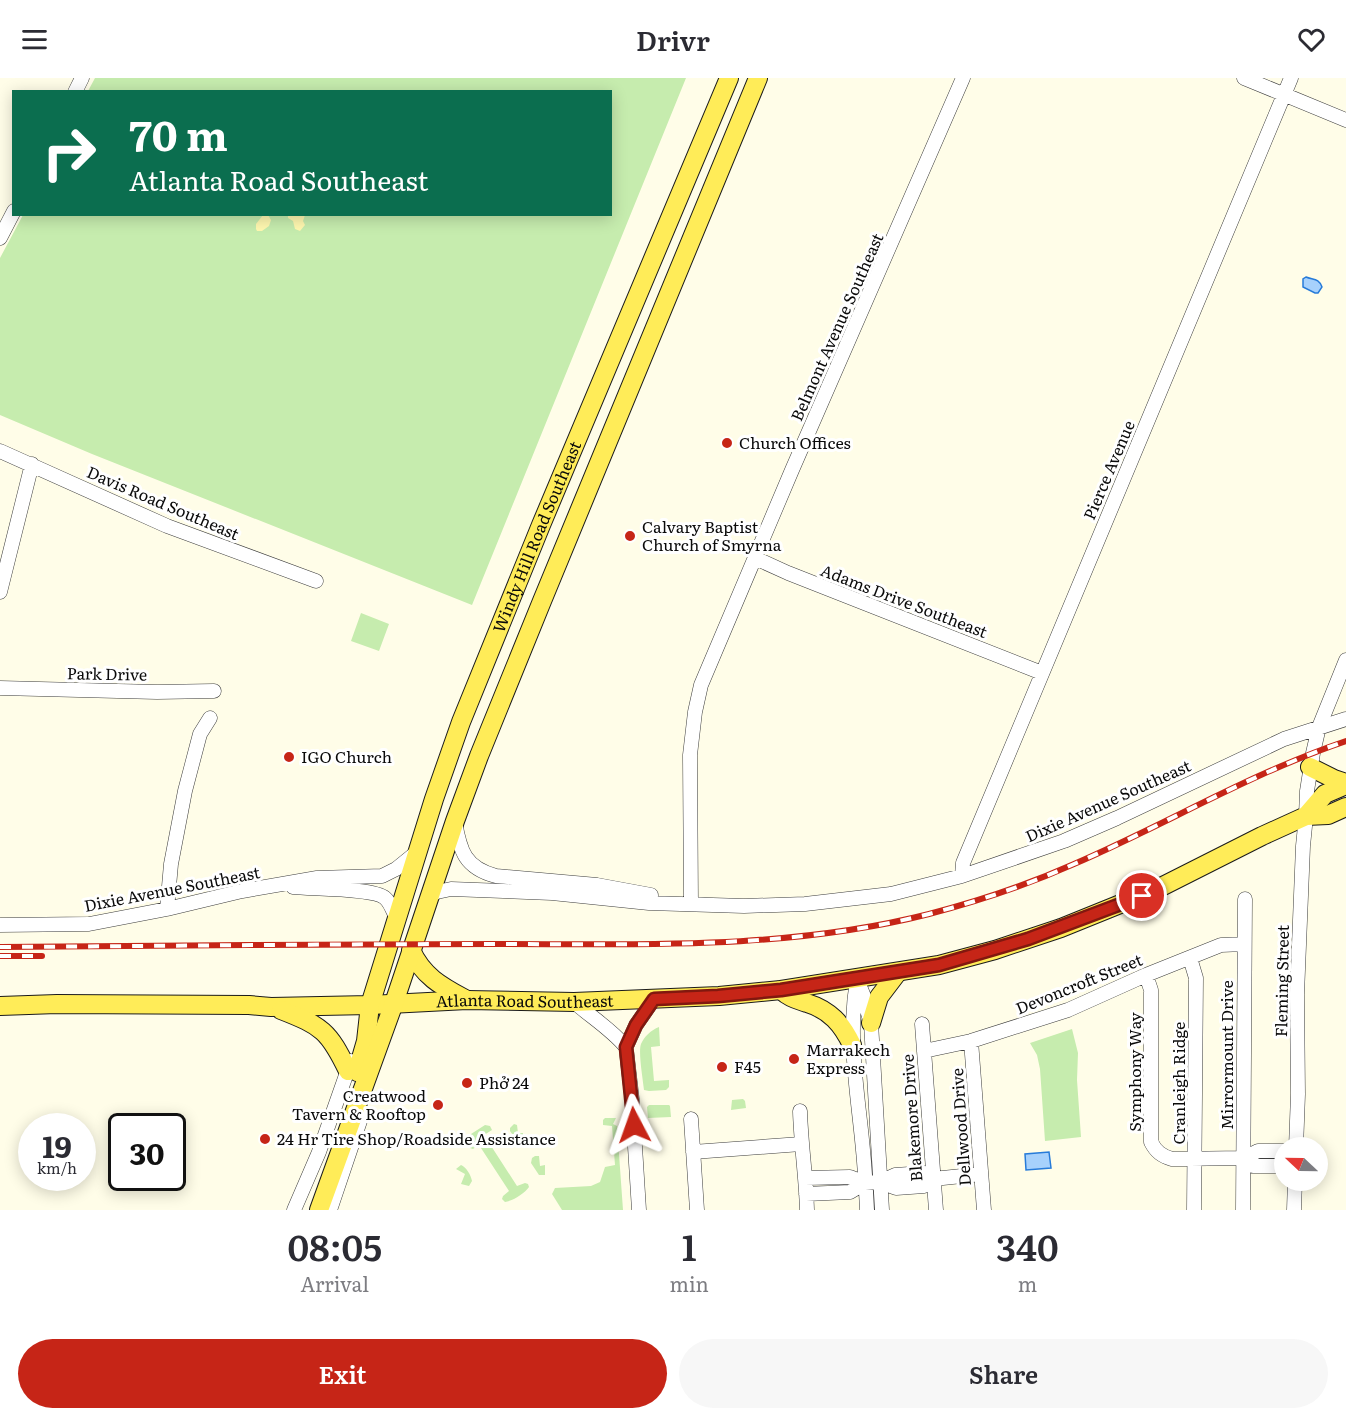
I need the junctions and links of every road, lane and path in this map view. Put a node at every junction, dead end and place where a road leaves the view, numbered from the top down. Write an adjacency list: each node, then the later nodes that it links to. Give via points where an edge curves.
1 (729, 78): 27 (main road, Windy Hill Road Southeast, via 483,666 445,764)
2 (758, 78): 26 (main road, Windy Hill Road Southeast)
3 (963, 78): 12 (street, Belmont Avenue Southeast)
4 (1244, 78): 6 (street)
5 (1290, 78): 6 (street, Pierce Avenue)
6 (1283, 95): 7 (street); 16 (street, Pierce Avenue)
7 (1346, 120)
8 (12, 215): 9 (street)
9 (0, 238)
10 (0, 451): 11 (street, Davis Road Southeast)
11 (32, 464): 13 (street, Davis Road Southeast, via 167,526); 14 (street)
12 (755, 558): 16 (street, Adams Drive Southeast); 32 (street, Belmont Avenue Southeast, via 706,672 695,712 689,771)
13 (316, 581)
14 (0, 592)
15 (1346, 660): 21 (street, Fleming Street)
16 (1042, 673): 28 (street, Pierce Avenue, via 963,863)
17 (0, 688): 18 (street, Park Drive)
18 (214, 691)
19 (210, 718): 33 (street, via 200,734 185,791)
20 (1346, 719): 21 (street, Dixie Avenue Southeast)
21 (1318, 727): 22 (street, Fleming Street); 28 (street, Dixie Avenue Southeast, via 1284,739 1087,832)
22 (1311, 767): 23 (main road); 25 (street, Fleming Street)
23 (1346, 784): 25 (main road, Atlanta Road Southeast, via 1325,794)
24 (1346, 807): 25 (main road, Atlanta Road Southeast, via 1328,815)
25 (1306, 816): 39 (main road, Atlanta Road Southeast, via 1155,890 1061,928 995,950); 59 (street, Fleming Street, via 1297,1007)
26 (454, 821): 30 (main road, Windy Hill Road Southeast); 32 (street, Dixie Avenue Southeast, via 462,852 481,872 597,885)
27 (417, 852): 29 (street, Dixie Avenue Southeast, via 382,876 317,878); 34 (main road, Windy Hill Road Southeast)
28 (962, 876): 32 (street, Dixie Avenue Southeast, via 891,894 816,903)
29 (279, 885): 33 (street, Dixie Avenue Southeast); 34 (street, Dixie Avenue Southeast, via 379,894)
30 (428, 897): 32 (street, Dixie Avenue Southeast, via 451,889); 37 (main road, Windy Hill Road Southeast)
31 (1245, 899): 36 (street, Mirrormount Drive)
32 (691, 904)
33 (167, 909): 35 (street, Dixie Avenue Southeast, via 89,924)
34 (397, 919): 47 (main road, Windy Hill Road Southeast)
35 (0, 925)
36 (1244, 944): 38 (street, Devoncroft Street, via 1221,945); 64 (street, Mirrormount Drive)
37 (411, 950): 44 (main road, via 432,980); 46 (main road, Windy Hill Road Southeast)
38 (1190, 958): 40 (street, Devoncroft Street); 63 (street, Cranleigh Ridge, via 1196,978)
39 (898, 972): 41 (main road, Atlanta Road Southeast); 50 (main road, via 879,997)
40 (1146, 975): 52 (street, Devoncroft Street, via 1068,1010); 63 (street, Symphony Way, via 1151,990 1151,1142 1172,1159)
41 (857, 979): 42 (main road, Atlanta Road Southeast); 50 (street); 53 (street)
42 (781, 990): 43 (main road, Atlanta Road Southeast); 53 (main road, via 791,999 828,1012 843,1027)
43 (654, 999): 45 (main road, Atlanta Road Southeast); 54 (street)
44 (466, 1000): 45 (main road, Atlanta Road Southeast); 46 (main road, Atlanta Road Southeast)
45 (574, 1002): 54 (street)
46 (394, 1004): 47 (main road, Atlanta Road Southeast); 75 (main road, Windy Hill Road Southeast); 76 (street, Windy Hill Road Southeast)
47 (370, 1005): 49 (main road, Atlanta Road Southeast); 56 (street, Windy Hill Road Southeast); 74 (main road, Windy Hill Road Southeast, via 366,1041 350,1096)
48 (0, 1006): 49 (main road, Atlanta Road Southeast)
49 (271, 1007): 56 (main road, via 308,1020 324,1032)
50 (871, 1023): 69 (street)
51 (922, 1024): 55 (street, Blakemore Drive)
52 (971, 1041): 55 (street, Devoncroft Street); 66 (street, Dellwood Drive)
53 (852, 1045): 70 (street)
54 (626, 1047): 77 (street)
55 (924, 1051): 68 (street, Blakemore Drive)
56 (348, 1071): 73 (street, Windy Hill Road Southeast)
57 (800, 1111): 60 (street)
58 (691, 1119): 62 (street)
59 (1296, 1137)
60 (801, 1144): 62 (street); 67 (street)
61 (1274, 1151): 64 (street, Symphony Way, via 1258,1151)
62 (693, 1152): 78 (street)
63 (1195, 1158): 64 (street, Symphony Way); 84 (street, Cranleigh Ridge)
64 (1244, 1158): 65 (street, Symphony Way, via 1253,1166); 85 (street, Mirrormount Drive)
65 (1274, 1166)
66 (981, 1174): 68 (street); 83 (street, Dellwood Drive)
67 (805, 1179): 70 (street, via 850,1177); 72 (street)
68 (933, 1179): 69 (street, via 924,1186 896,1188); 82 (street, Blakemore Drive)
69 (880, 1182): 70 (street); 81 (street)
70 (865, 1183): 72 (street, via 850,1192); 80 (street)
71 (1295, 1191): 86 (street)
72 (806, 1194): 79 (street)
73 (294, 1210)
74 (308, 1210)
75 (320, 1210)
76 (330, 1210)
77 (639, 1210)
78 (697, 1210)
79 (807, 1210)
80 (867, 1210)
81 (882, 1210)
82 (936, 1210)
83 (984, 1210)
84 (1194, 1210)
85 (1243, 1210)
86 (1294, 1210)

